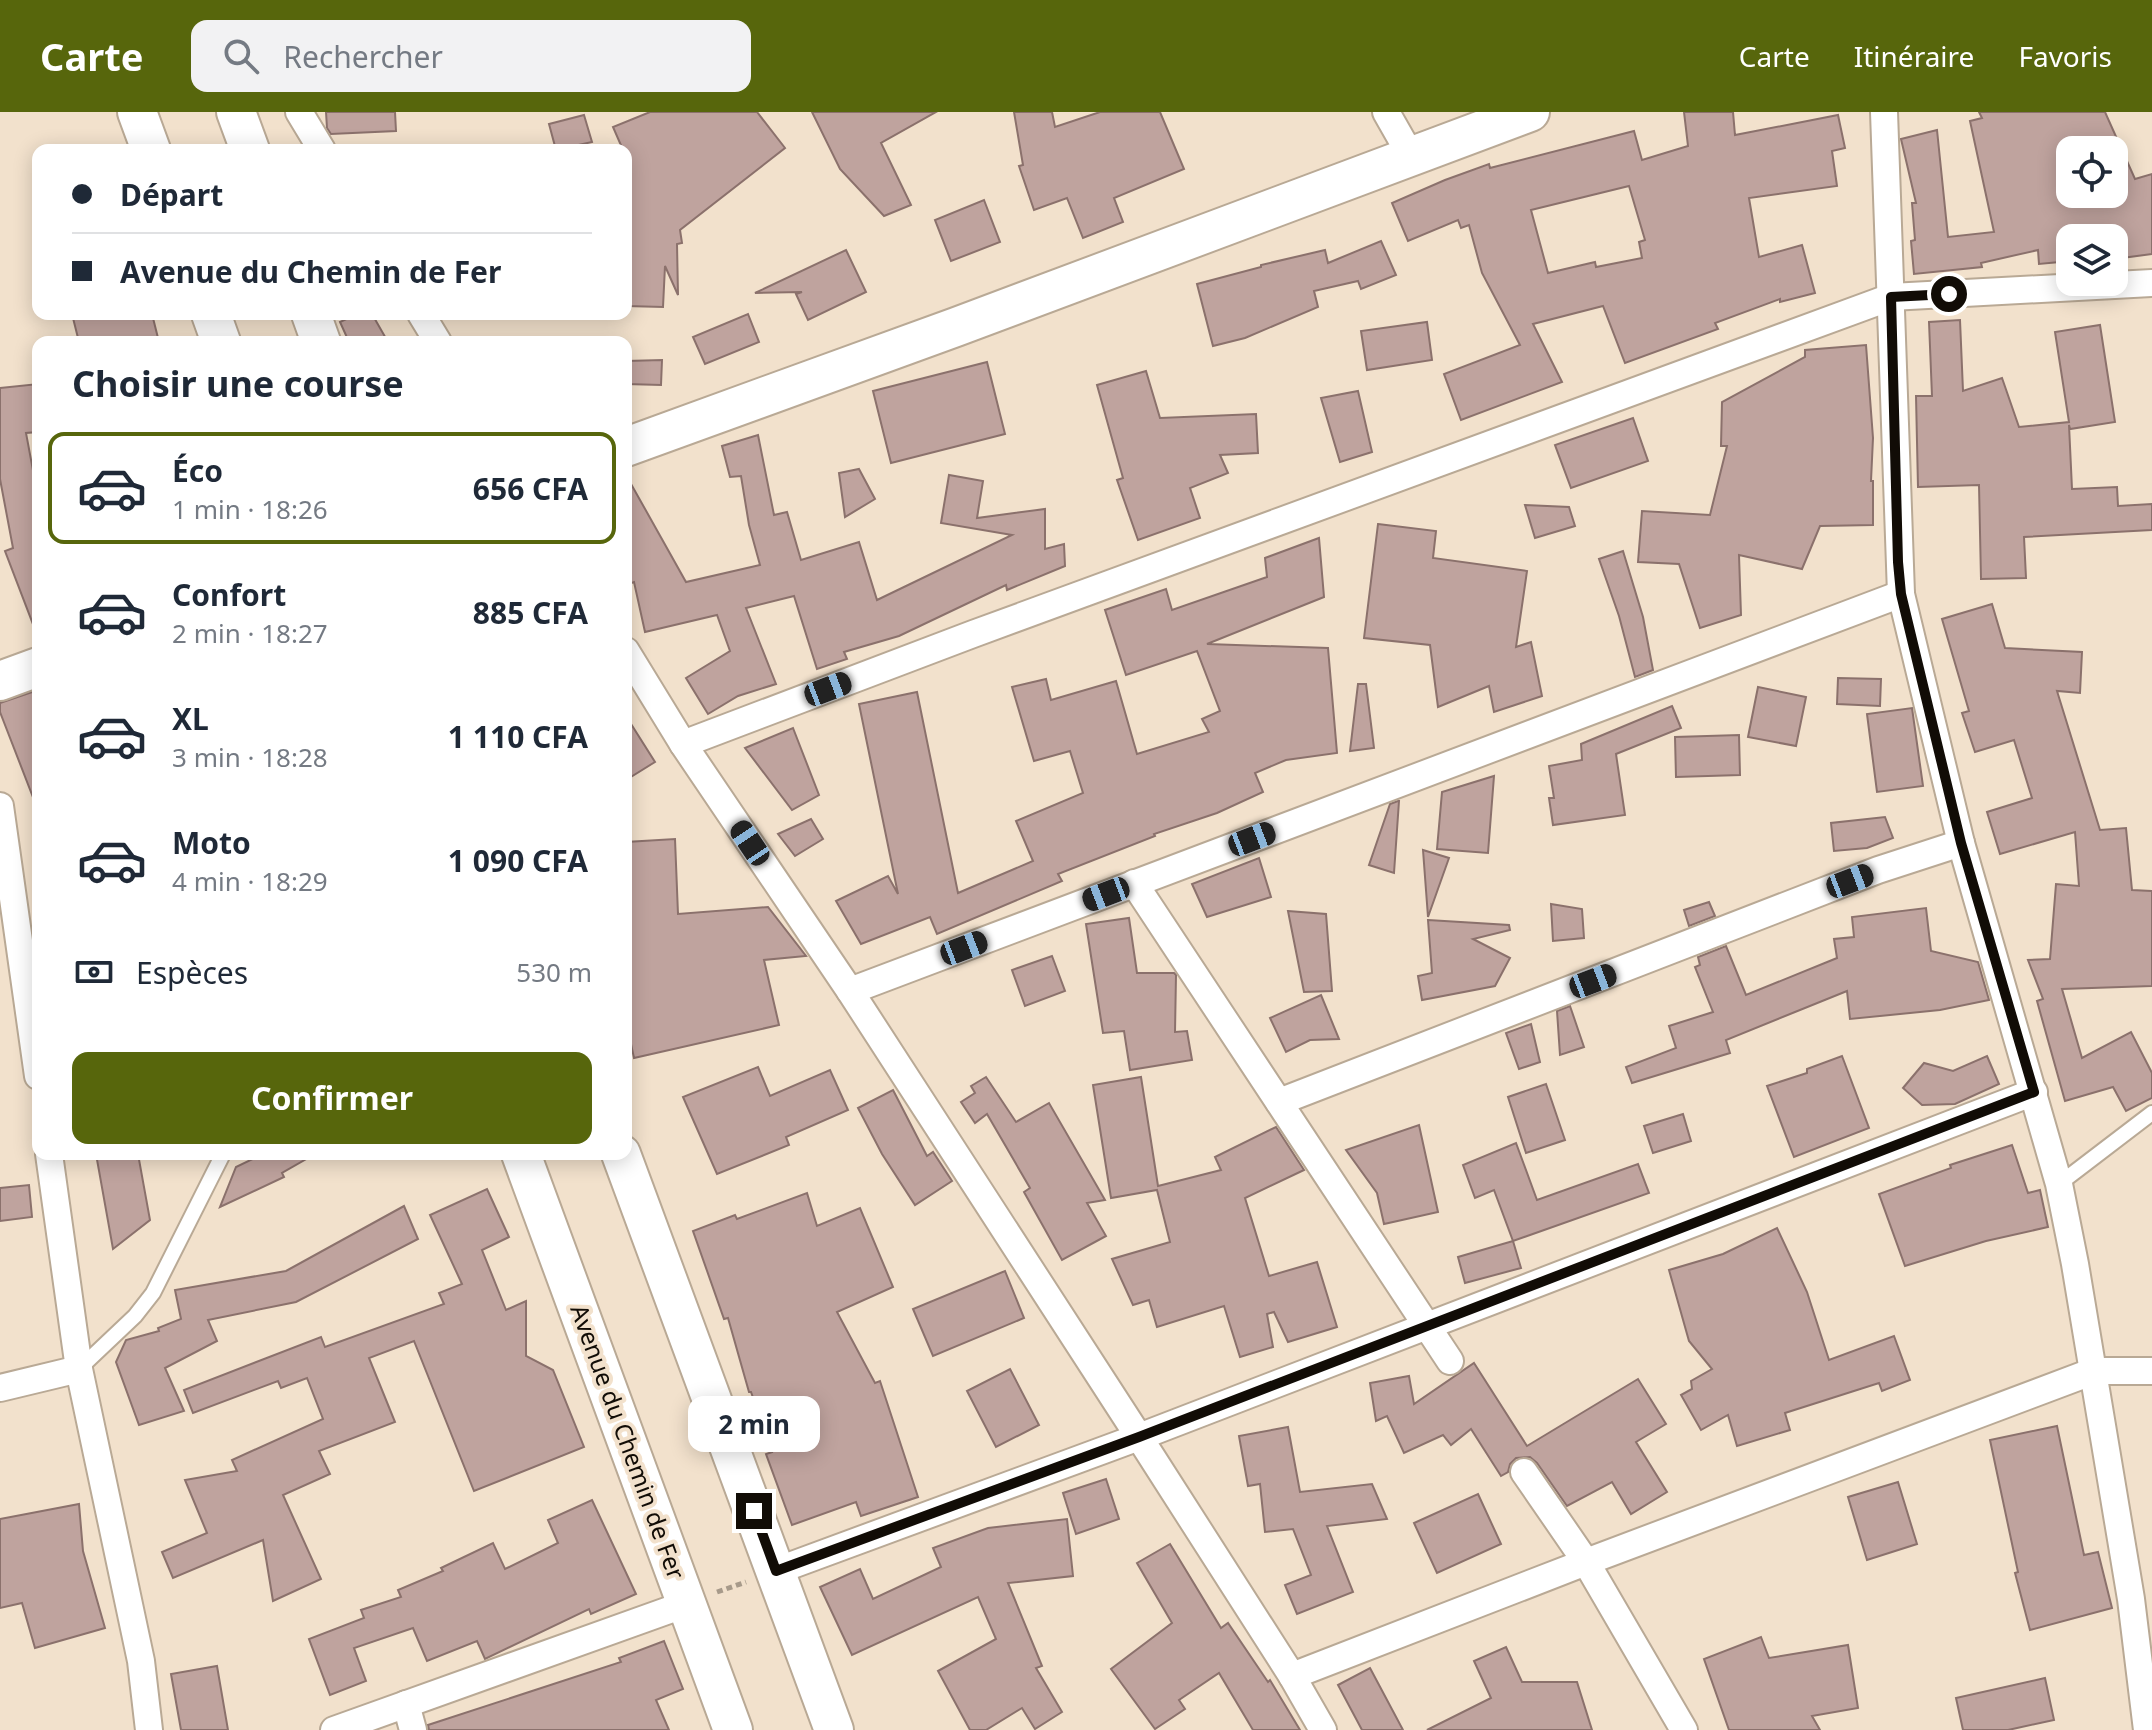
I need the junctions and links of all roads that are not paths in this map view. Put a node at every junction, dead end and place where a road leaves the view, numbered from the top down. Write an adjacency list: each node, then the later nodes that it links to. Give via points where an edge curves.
1 (137, 112): 7 (main road)
2 (236, 112): 8 (main road)
3 (299, 112): 9 (street)
4 (1386, 112): 10 (street)
5 (1530, 112): 10 (main road)
6 (1884, 112): 12 (street)
7 (149, 144)
8 (248, 144)
9 (318, 144)
10 (1411, 156): 13 (main road)
11 (2152, 283): 12 (street)
12 (1891, 297): 14 (street); 18 (street)
13 (632, 445)
14 (1901, 594): 20 (street); 21 (street)
15 (632, 661): 18 (street)
16 (32, 669): 17 (main road)
17 (0, 681)
18 (683, 744): 22 (street)
19 (0, 806): 23 (street)
20 (1961, 843): 24 (street); 25 (street, via 1878,870)
21 (1134, 883): 22 (street); 25 (street)
22 (850, 991): 38 (street)
23 (32, 1033)
24 (2034, 1092): 31 (street); 32 (street)
25 (1279, 1102): 32 (street)
26 (2152, 1113): 31 (lane)
27 (50, 1160): 34 (street)
28 (220, 1160): 34 (lane, via 153,1293)
29 (523, 1160): 42 (main road, Avenue du Chemin de Fer)
30 (623, 1160): 41 (main road)
31 (2059, 1184): 35 (street)
32 (1428, 1327): 33 (street); 38 (street)
33 (1450, 1361)
34 (79, 1369): 37 (street); 45 (street, via 141,1661)
35 (2094, 1371): 36 (street); 40 (street); 52 (street)
36 (2152, 1371)
37 (0, 1388)
38 (1139, 1437): 41 (street); 43 (street)
39 (1524, 1472): 40 (street)
40 (1586, 1562): 43 (street); 51 (street)
41 (776, 1571): 49 (main road)
42 (686, 1604): 44 (street); 48 (main road, Avenue du Chemin de Fer)
43 (1292, 1676): 50 (street)
44 (406, 1704): 46 (street); 47 (street)
45 (149, 1730)
46 (334, 1730)
47 (413, 1730)
48 (733, 1730)
49 (834, 1730)
50 (1323, 1730)
51 (1684, 1730)
52 (2147, 1730)

